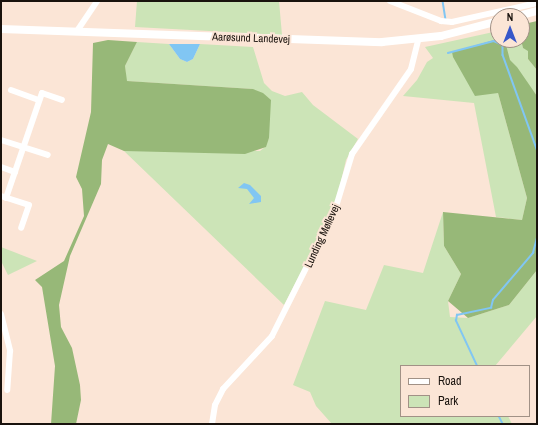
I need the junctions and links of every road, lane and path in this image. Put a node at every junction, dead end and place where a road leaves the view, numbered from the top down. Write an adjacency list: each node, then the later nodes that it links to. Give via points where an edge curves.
1 (97, 1): 6 (street)
2 (390, 1): 3 (street, via 441,21 452,22)
3 (537, 3)
4 (490, 23): 7 (street, Aarøsund Landevej)
5 (1, 28): 6 (street, Aarøsund Landevej)
6 (77, 32): 7 (street, Aarøsund Landevej, via 347,42)
7 (418, 40): 21 (street, Lunding Møllevej, via 411,69 352,154 335,210 272,336 223,389)
8 (11, 90): 9 (street)
9 (40, 100): 10 (street, via 42,93); 12 (street)
10 (62, 100)
11 (1, 140): 12 (street)
12 (24, 147): 13 (street); 15 (street)
13 (48, 155)
14 (1, 167): 15 (street)
15 (15, 172): 16 (street)
16 (4, 197): 17 (street, via 29,205)
17 (21, 228)
18 (1, 314): 19 (street)
19 (4, 336): 20 (street, via 10,368)
20 (7, 390)
21 (212, 424)

